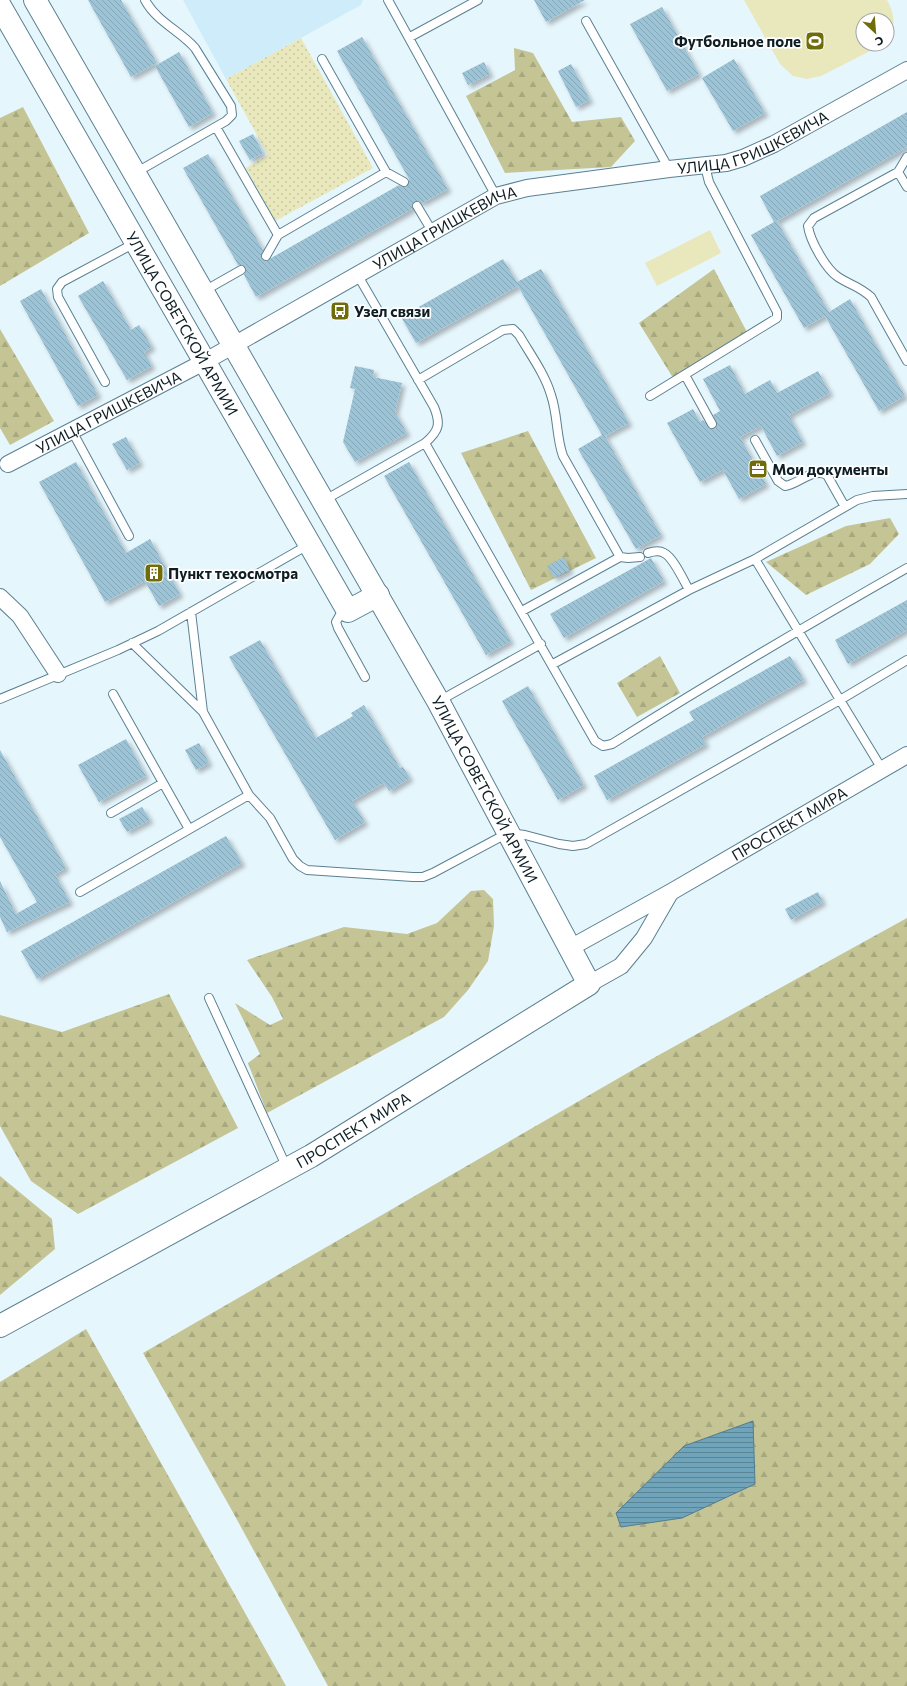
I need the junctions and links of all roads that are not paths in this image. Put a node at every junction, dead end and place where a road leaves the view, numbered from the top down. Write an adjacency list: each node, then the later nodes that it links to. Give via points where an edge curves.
1 (35, 0): 16 (street, УЛИЦА СОВЕТСКОЙ АРМИИ)
2 (145, 0): 10 (lane, via 151,11 189,40 231,106 232,115)
3 (388, 0): 7 (lane)
4 (478, 0): 7 (lane)
5 (0, 6): 23 (street, УЛИЦА СОВЕТСКОЙ АРМИИ)
6 (586, 21): 13 (lane)
7 (410, 37): 19 (lane)
8 (322, 59): 14 (lane)
9 (907, 70): 12 (street, УЛИЦА ГРИШКЕВИЧА, via 774,144 743,158)
10 (216, 127): 16 (lane); 22 (lane)
11 (907, 157): 15 (lane)
12 (705, 166): 13 (street, УЛИЦА ГРИШКЕВИЧА); 31 (lane, via 709,182 777,312 777,318)
13 (669, 169): 19 (street, УЛИЦА ГРИШКЕВИЧА, via 527,188)
14 (386, 172): 17 (lane); 22 (lane)
15 (898, 172): 18 (lane); 29 (lane, via 814,218 808,226 809,235 829,269 871,296)
16 (134, 174): 27 (street, УЛИЦА СОВЕТСКОЙ АРМИИ)
17 (404, 182)
18 (907, 187)
19 (496, 196): 21 (street, УЛИЦА ГРИШКЕВИЧА)
20 (417, 206): 21 (lane)
21 (432, 231): 26 (street, УЛИЦА ГРИШКЕВИЧА)
22 (278, 235): 24 (lane)
23 (136, 243): 30 (street, УЛИЦА СОВЕТСКОЙ АРМИИ); 33 (lane, via 62,282 57,289 58,297)
24 (266, 256)
25 (241, 270): 27 (lane)
26 (357, 274): 28 (street, УЛИЦА ГРИШКЕВИЧА); 32 (lane)
27 (202, 292): 28 (street, УЛИЦА СОВЕТСКОЙ АРМИИ)
28 (232, 346): 30 (street, УЛИЦА ГРИШКЕВИЧА); 41 (street, УЛИЦА СОВЕТСКОЙ АРМИИ)
29 (907, 361)
30 (204, 362): 36 (street, УЛИЦА ГРИШКЕВИЧА); 44 (street, УЛИЦА СОВЕТСКОЙ АРМИИ)
31 (685, 375): 34 (lane); 35 (lane)
32 (418, 380): 38 (lane, via 438,418 434,436); 46 (lane, via 503,330 513,329 520,335 552,397 563,456)
33 (104, 382)
34 (650, 396)
35 (712, 424)
36 (72, 431): 39 (street, УЛИЦА ГРИШКЕВИЧА); 43 (lane)
37 (755, 440): 42 (lane, via 778,481 785,486 792,485 822,472 827,475)
38 (426, 443): 41 (lane); 54 (lane)
39 (8, 464)
40 (907, 494): 42 (lane, via 873,496 857,500)
41 (324, 500): 51 (street, УЛИЦА СОВЕТСКОЙ АРМИИ)
42 (845, 507): 48 (lane)
43 (129, 536)
44 (309, 544): 53 (street, УЛИЦА СОВЕТСКОЙ АРМИИ); 55 (lane)
45 (648, 553): 50 (lane, via 663,552 669,556)
46 (620, 557): 47 (lane); 54 (lane)
47 (640, 557)
48 (756, 559): 50 (lane); 56 (lane)
49 (907, 568): 56 (lane)
50 (689, 590): 60 (lane)
51 (378, 595): 53 (street); 66 (street, УЛИЦА СОВЕТСКОЙ АРМИИ)
52 (0, 597): 61 (street, via 20,616)
53 (348, 611): 62 (lane, via 340,615 336,622)
54 (522, 611): 58 (lane)
55 (191, 612): 57 (lane); 67 (lane)
56 (798, 630): 60 (lane, via 612,744 603,746 595,741); 65 (lane)
57 (132, 643): 61 (lane); 67 (lane)
58 (541, 644): 60 (lane); 66 (lane)
59 (907, 660): 65 (lane)
60 (552, 664)
61 (58, 674): 64 (lane)
62 (365, 677)
63 (113, 694): 70 (lane)
64 (0, 699)
65 (840, 700): 69 (lane); 74 (lane, via 586,844 573,846)
66 (438, 701): 74 (street, УЛИЦА СОВЕТСКОЙ АРМИИ)
67 (203, 712): 71 (lane)
68 (907, 755): 69 (street, ПРОСПЕКТ МИРА)
69 (882, 769): 76 (street, ПРОСПЕКТ МИРА)
70 (163, 783): 72 (lane); 73 (lane)
71 (249, 795): 73 (lane); 74 (lane, via 270,818 293,859 307,870 423,877)
72 (111, 813)
73 (189, 830): 75 (lane)
74 (508, 833): 77 (street, УЛИЦА СОВЕТСКОЙ АРМИИ)
75 (80, 892)
76 (671, 892): 77 (street, ПРОСПЕКТ МИРА); 78 (street, ПРОСПЕКТ МИРА, via 644,938 621,966)
77 (570, 948): 78 (street, УЛИЦА СОВЕТСКОЙ АРМИИ)
78 (589, 984): 80 (street, ПРОСПЕКТ МИРА)
79 (209, 998): 80 (lane)
80 (288, 1169): 81 (street, ПРОСПЕКТ МИРА)
81 (0, 1326)

